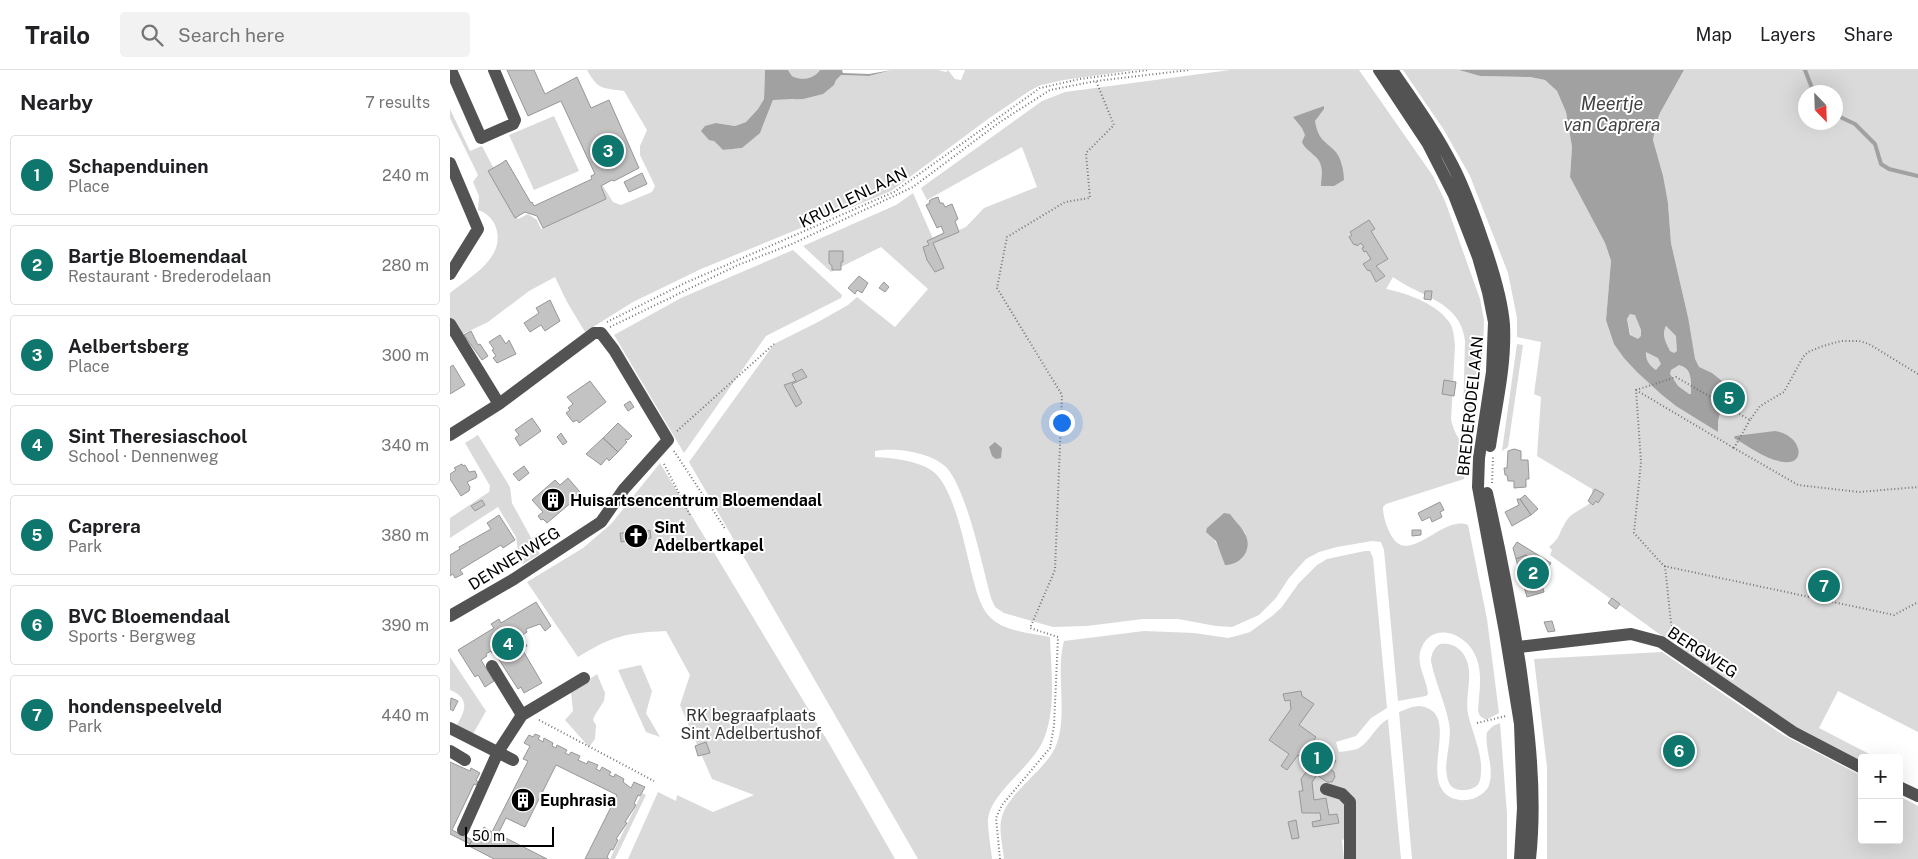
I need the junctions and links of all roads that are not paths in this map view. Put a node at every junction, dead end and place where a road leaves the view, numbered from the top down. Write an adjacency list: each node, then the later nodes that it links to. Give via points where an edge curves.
1 (451, 70): 2 (street, via 481,138 513,124 515,120)
2 (494, 70)
3 (1379, 70): 8 (street, BREDERODELAAN, via 1440,166 1464,219)
4 (1392, 70): 8 (street, BREDERODELAAN, via 1441,144 1462,187 1493,272 1502,310)
5 (450, 163): 6 (street, via 478,229)
6 (450, 274)
7 (450, 324): 9 (street)
8 (1499, 336): 12 (street, BREDERODELAAN, via 1478,487 1484,498)
9 (499, 404): 10 (street); 11 (street, DENNENWEG, via 601,331 668,440 624,488 601,522)
10 (450, 435)
11 (450, 616)
12 (1512, 648): 16 (street, BREDERODELAAN); 22 (street, BERGWEG, via 1631,634 1661,642 1793,732)
13 (492, 666): 15 (street)
14 (584, 678): 15 (street)
15 (524, 714): 19 (street)
16 (1521, 717): 28 (street, BREDERODELAAN); 29 (street, BREDERODELAAN, via 1533,792)
17 (450, 728): 19 (street)
18 (450, 751): 20 (street)
19 (498, 752): 21 (street); 26 (street)
20 (466, 760)
21 (513, 760)
22 (1858, 766)
23 (1326, 789): 27 (street, via 1342,794 1350,802)
24 (1903, 789): 25 (street)
25 (1918, 796)
26 (463, 830)
27 (1350, 859)
28 (1520, 859)
29 (1530, 859)

